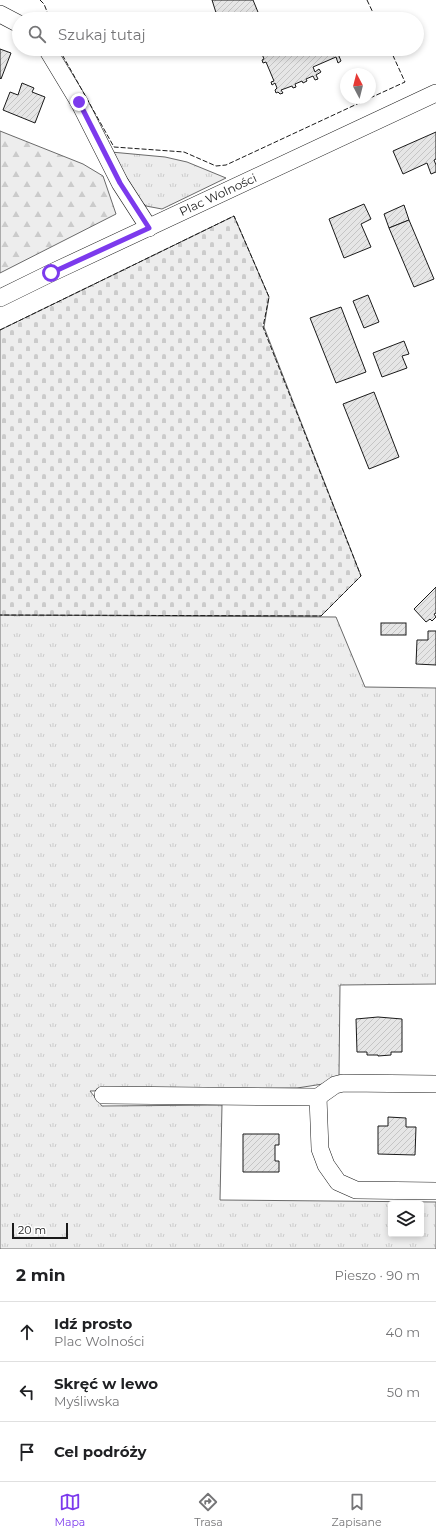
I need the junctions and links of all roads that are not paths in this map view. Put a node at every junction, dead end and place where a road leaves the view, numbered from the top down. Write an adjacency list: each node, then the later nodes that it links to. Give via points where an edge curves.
1 (0, 14): 2 (street)
2 (12, 20)
3 (50, 56): 5 (street, via 79,102 120,183)
4 (436, 93): 5 (street, Plac Wolności)
5 (149, 228): 6 (street, Plac Wolności)
6 (0, 298)
7 (436, 1084): 9 (street, via 343,1083 335,1085)
8 (103, 1095): 9 (street)
9 (318, 1097): 10 (street, via 320,1150 326,1165 338,1182 356,1190)
10 (436, 1191)

